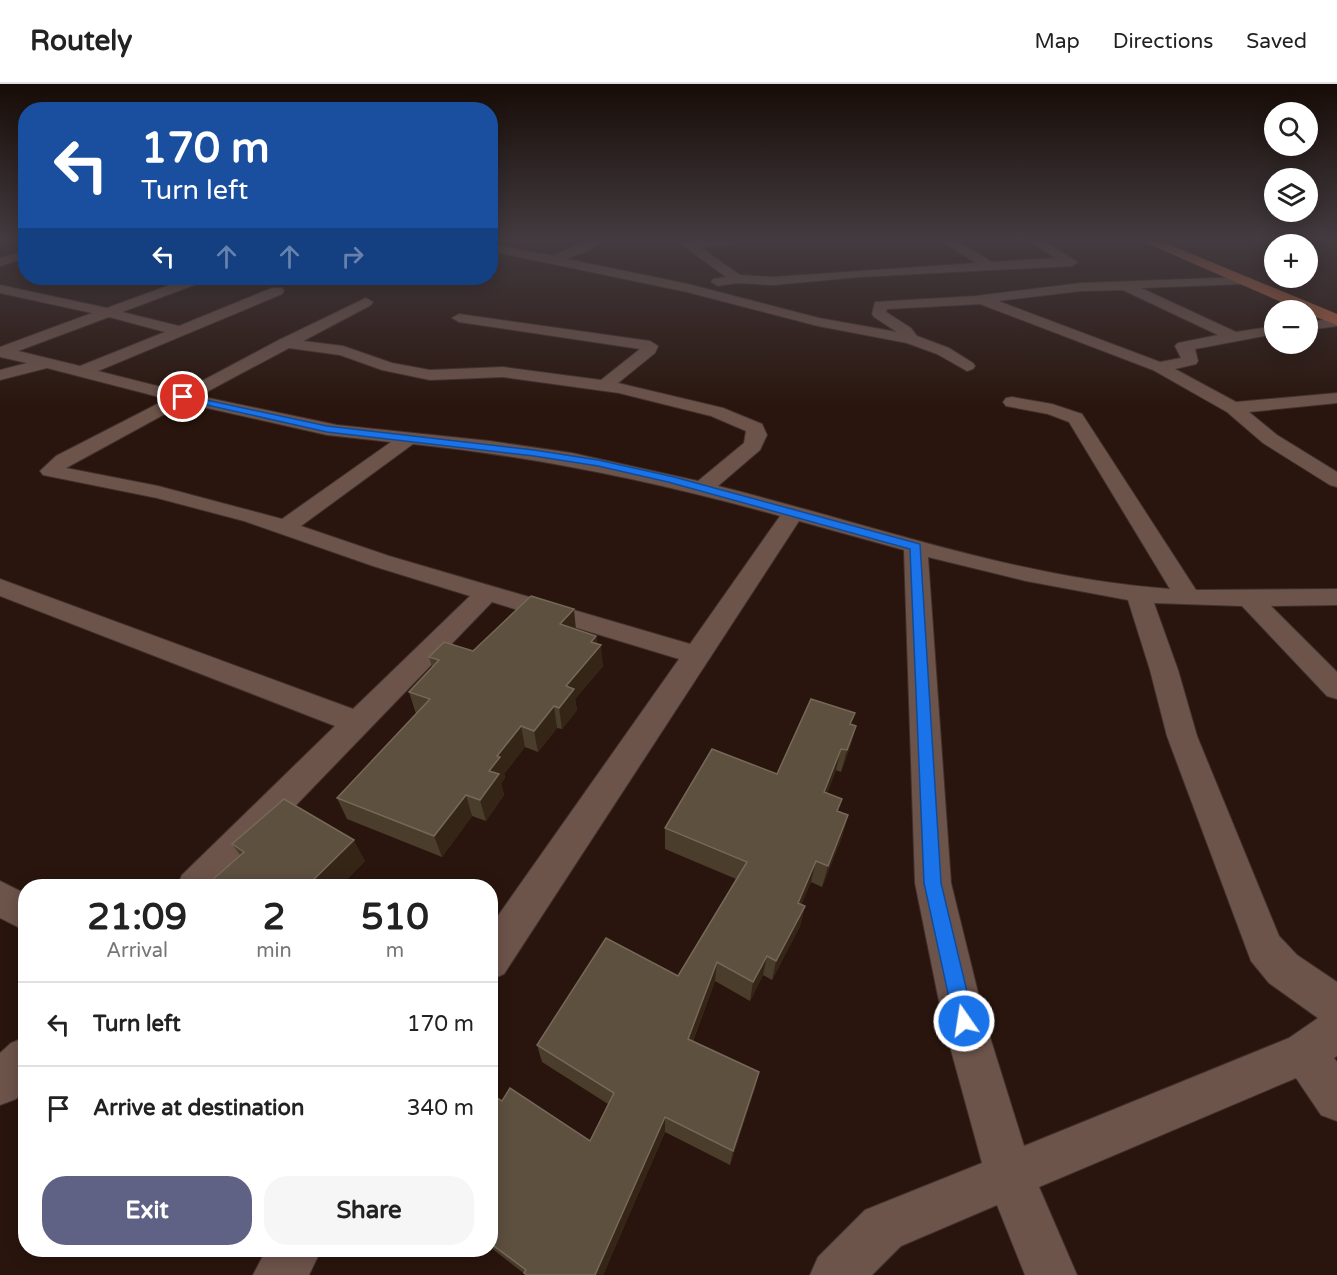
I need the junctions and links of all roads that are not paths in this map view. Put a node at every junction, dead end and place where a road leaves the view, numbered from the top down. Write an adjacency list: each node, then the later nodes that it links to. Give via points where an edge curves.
1 (35, 297): 11 (street)
2 (150, 297): 11 (street)
3 (263, 297): 15 (street)
4 (721, 297): 18 (street, via 819,322)
5 (973, 297): 9 (street)
6 (999, 297): 9 (street)
7 (1144, 297): 17 (street)
8 (1279, 297): 13 (main road)
9 (978, 299): 18 (street, via 880,305 879,314); 23 (street)
10 (366, 302): 19 (street)
11 (110, 313): 15 (street); 20 (street)
12 (459, 318): 26 (street, via 650,346)
13 (1337, 321): 14 (street)
14 (1318, 324)
15 (180, 331): 24 (street)
16 (1264, 332): 17 (street)
17 (1234, 337): 23 (street, via 1183,346 1190,362)
18 (912, 339): 22 (street)
19 (284, 343): 26 (street, via 343,351 422,374 503,372); 27 (street)
20 (1, 352): 21 (street)
21 (49, 363): 24 (street); 25 (street)
22 (967, 366)
23 (1159, 367): 30 (street)
24 (81, 372): 27 (street)
25 (0, 375)
26 (605, 386): 33 (street, via 717,412 755,428 753,446)
27 (183, 397): 31 (street, via 327,429); 35 (street, via 63,460 50,471 158,492)
28 (1337, 398): 30 (street)
29 (1012, 402): 40 (street, via 1076,418)
30 (1233, 408): 32 (street, via 1270,440)
31 (409, 438): 33 (street, via 598,463); 35 (street)
32 (1333, 476)
33 (702, 488): 34 (street)
34 (794, 513): 36 (street); 43 (street)
35 (285, 527): 38 (street)
36 (916, 547): 39 (street, via 1086,586); 55 (street, via 933,883 964,1021)
37 (0, 587): 45 (street)
38 (487, 593): 43 (street); 45 (street)
39 (1138, 593): 40 (street); 50 (street, via 1182,736 1265,948 1283,969)
40 (1187, 596): 42 (street)
41 (1337, 597): 42 (street)
42 (1250, 599): 44 (street)
43 (697, 656): 49 (street)
44 (1337, 689)
45 (358, 723): 46 (street)
46 (202, 879)
47 (0, 898): 48 (street)
48 (18, 909)
49 (498, 949)
50 (1337, 1006)
51 (1320, 1042): 54 (street); 55 (street)
52 (18, 1066): 53 (street)
53 (0, 1083)
54 (1337, 1099)
55 (1009, 1175): 58 (street, via 883,1228); 59 (street)
56 (291, 1257): 57 (street)
57 (279, 1275)
58 (836, 1275)
59 (1051, 1275)

